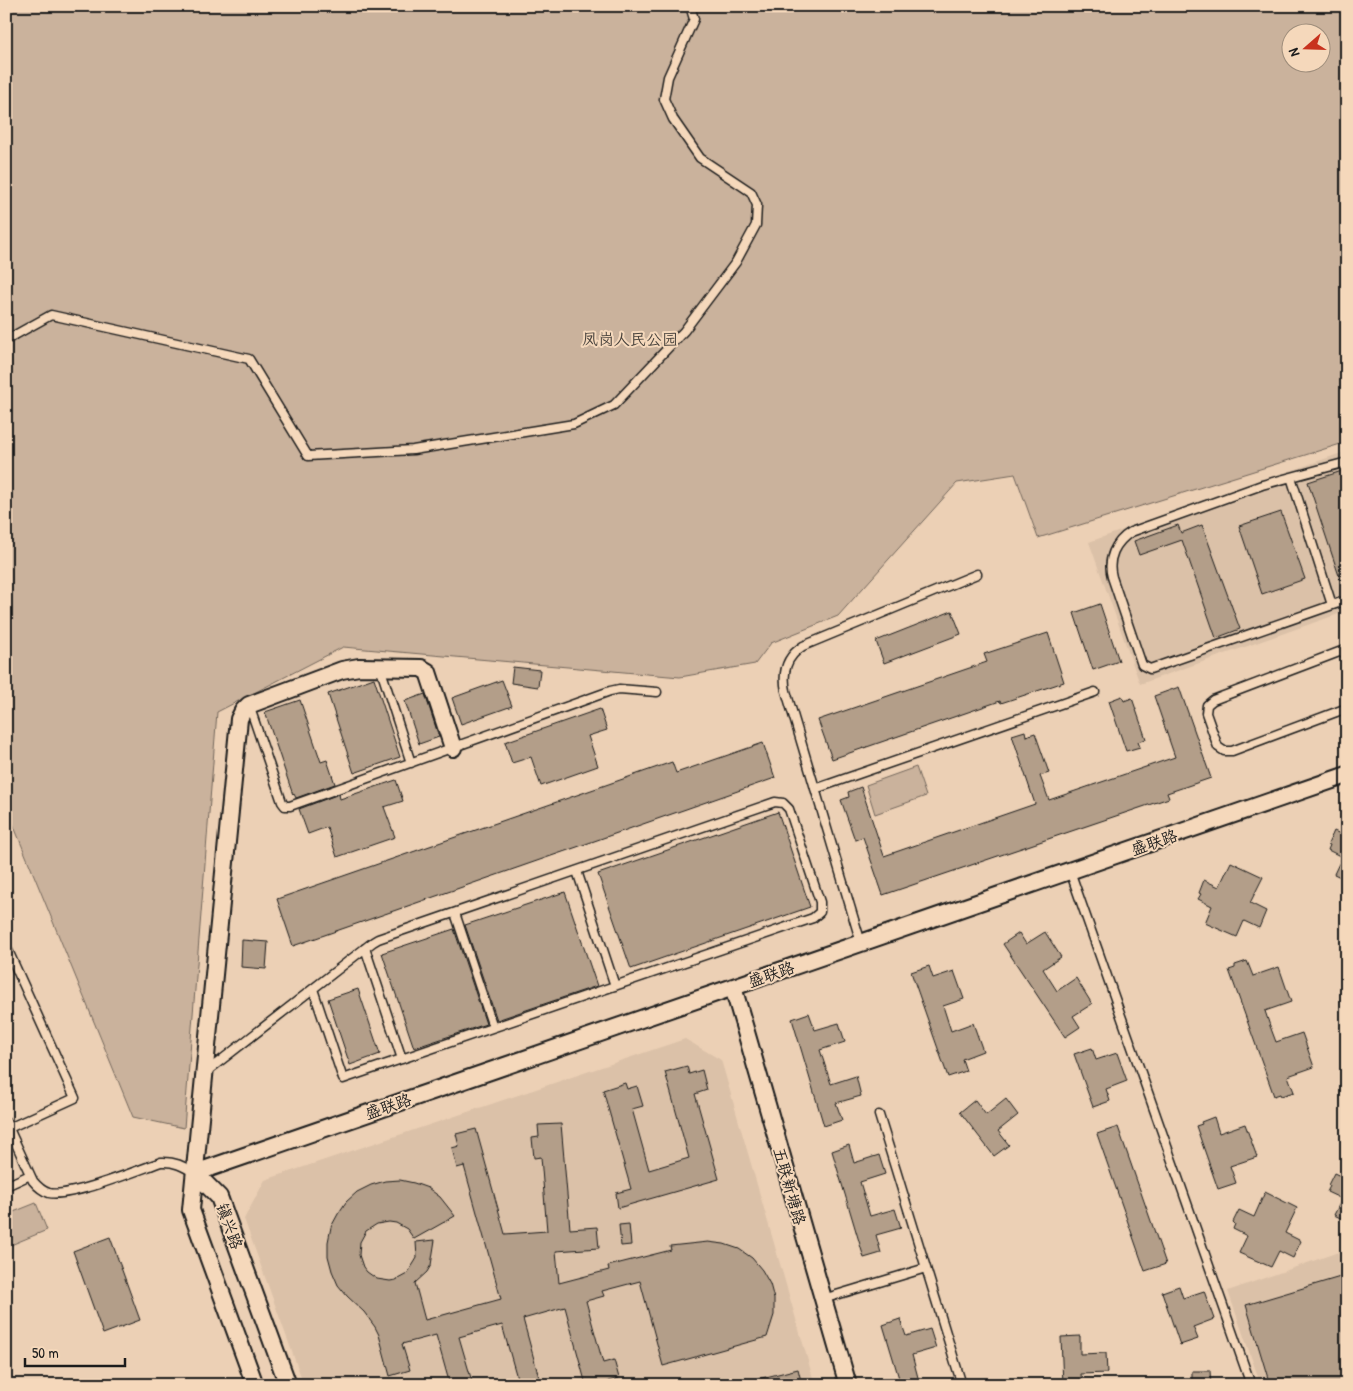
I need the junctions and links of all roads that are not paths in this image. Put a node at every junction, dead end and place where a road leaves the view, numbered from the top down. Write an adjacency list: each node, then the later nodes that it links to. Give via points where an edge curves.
1 (690, 6): 2 (lane, via 694,18 668,77 664,99 673,119 700,158 751,192 757,205 756,225 736,262 684,331 614,405 574,424 414,450 308,456 249,360 51,316)
2 (6, 340)
3 (1347, 462): 4 (lane)
4 (1291, 477): 7 (lane); 7 (lane, via 1131,532 1112,554 1112,577 1142,665 1150,669)
5 (977, 574): 17 (lane, via 794,651 784,670 784,680)
6 (1347, 600): 7 (lane)
7 (1332, 605)
8 (1347, 650): 13 (lane, via 1213,700 1207,705 1206,713 1218,747 1232,751)
9 (380, 667): 12 (street, via 342,670); 14 (street, via 421,668 428,672); 15 (lane)
10 (657, 692): 14 (lane, via 610,691)
11 (1095, 692): 17 (lane)
12 (249, 705): 15 (lane, via 284,806); 29 (street, via 239,719)
13 (1347, 708)
14 (453, 748): 15 (lane)
15 (411, 763)
16 (1347, 775): 19 (street, 盛联路)
17 (815, 788): 21 (lane)
18 (577, 871): 20 (lane); 24 (lane); 24 (lane, via 775,802 783,803 789,809 820,902 820,912 813,918)
19 (1070, 871): 21 (street, 盛联路); 41 (lane)
20 (454, 913): 23 (lane, via 378,939); 27 (lane)
21 (861, 943): 25 (street, 盛联路)
22 (6, 946): 31 (lane, via 75,1098)
23 (365, 948): 26 (lane); 28 (lane)
24 (615, 986): 27 (lane)
25 (732, 987): 32 (street, 盛联路); 36 (street, 五联新塘路)
26 (313, 989): 28 (lane, via 343,1079); 29 (lane)
27 (494, 1027): 28 (lane)
28 (402, 1059)
29 (205, 1073): 32 (street)
30 (879, 1115): 35 (lane)
31 (8, 1125): 33 (lane)
32 (195, 1173): 33 (lane, via 170,1161 161,1162 102,1182 53,1193 37,1186); 37 (street, 镇兴路, via 191,1210); 38 (street, 镇兴路, via 219,1197)
33 (30, 1175): 34 (lane)
34 (6, 1186)
35 (926, 1268): 36 (lane); 40 (lane)
36 (823, 1299): 39 (street, 五联新塘路)
37 (255, 1385)
38 (288, 1385)
39 (848, 1385)
40 (962, 1385)
41 (1251, 1385)

